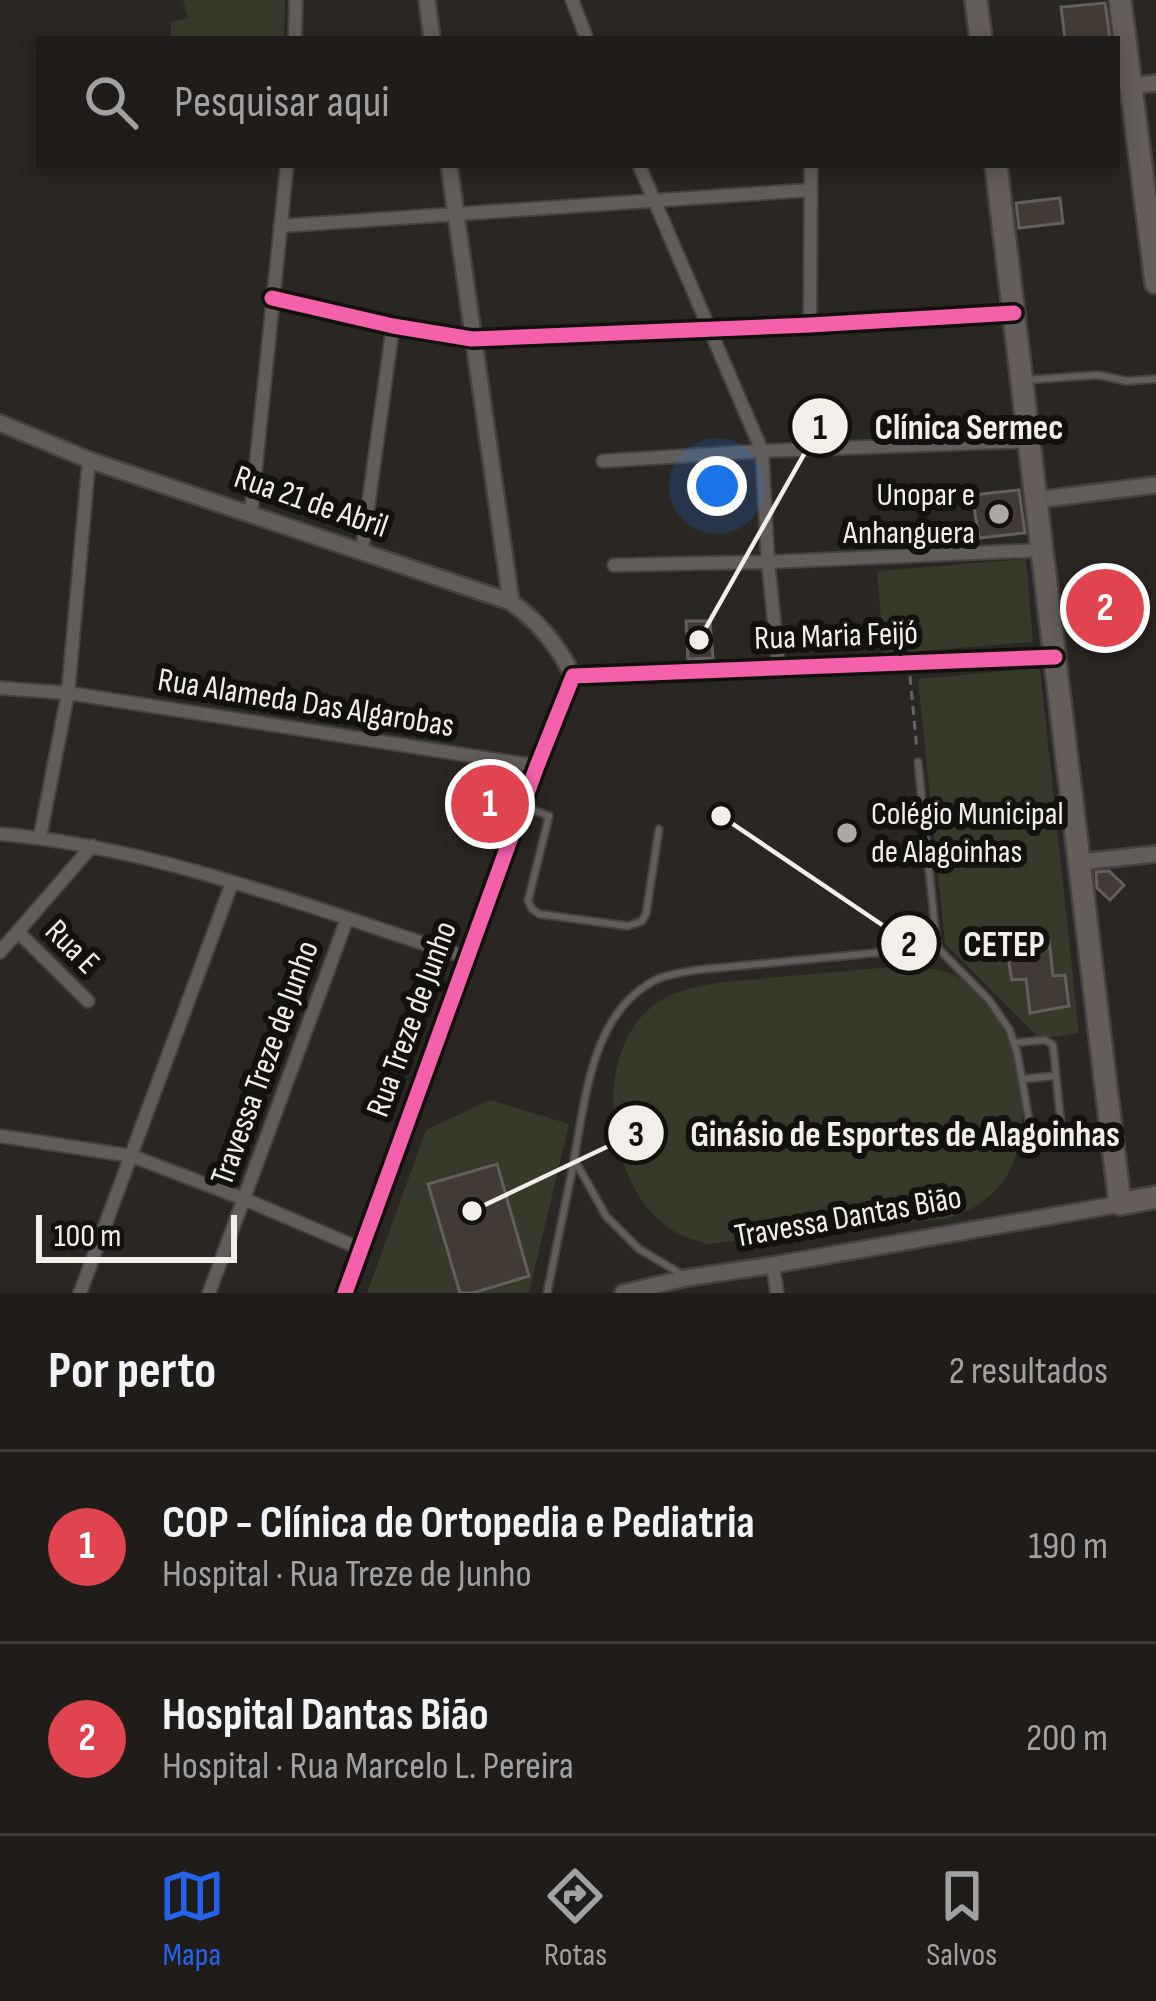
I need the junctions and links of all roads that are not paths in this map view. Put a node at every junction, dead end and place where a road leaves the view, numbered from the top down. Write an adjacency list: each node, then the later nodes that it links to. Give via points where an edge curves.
1 (296, 0): 6 (street)
2 (427, 0): 7 (street)
3 (572, 0): 8 (street)
4 (976, 0): 9 (main road)
5 (1120, 0): 11 (main road)
6 (295, 36)
7 (432, 36)
8 (586, 36)
9 (981, 36)
10 (1156, 83): 11 (street)
11 (1132, 86): 19 (main road)
12 (286, 168): 21 (street)
13 (449, 168): 20 (street)
14 (641, 168): 18 (street)
15 (811, 168): 17 (street)
16 (996, 168): 24 (main road)
17 (810, 190): 18 (street); 25 (street)
18 (654, 199): 20 (street); 27 (street)
19 (1151, 202): 22 (main road)
20 (455, 214): 21 (street); 28 (street)
21 (280, 226): 23 (street)
22 (1156, 283)
23 (272, 298): 26 (street); 38 (street)
24 (1014, 313): 25 (street); 29 (main road)
25 (810, 325): 27 (street)
26 (393, 326): 28 (street); 39 (street)
27 (712, 330): 28 (street); 33 (street)
28 (472, 339): 43 (street)
29 (1022, 380): 30 (lane); 32 (main road)
30 (1156, 380)
31 (0, 422): 34 (street, Rua 21 de Abril)
32 (1029, 441): 33 (street); 37 (main road)
33 (762, 451): 35 (street); 41 (street)
34 (89, 460): 38 (street, Rua 21 de Abril); 48 (street)
35 (603, 461)
36 (1156, 485): 37 (street)
37 (1036, 500): 40 (main road)
38 (251, 513): 39 (street, Rua 21 de Abril)
39 (362, 550): 43 (street, Rua 21 de Abril)
40 (1042, 550): 41 (street); 44 (main road)
41 (768, 562): 42 (street); 45 (street)
42 (614, 565)
43 (511, 602): 46 (street, Rua 21 de Abril, via 546,633)
44 (1055, 657): 45 (street, Rua Maria Feijó); 57 (main road)
45 (779, 668): 46 (street, Rua Maria Feijó)
46 (573, 676): 50 (street)
47 (0, 688): 48 (street, Rua Alameda Das Algarobas)
48 (68, 693): 50 (street, Rua Alameda Das Algarobas); 54 (street)
49 (918, 762): 61 (lane)
50 (537, 766): 51 (street, Rua Treze de Junho)
51 (522, 806): 52 (lane, via 549,818 528,901 539,914 628,926 641,920); 63 (street, Rua Treze de Junho)
52 (659, 829)
53 (0, 834): 54 (street, Travessa Treze de Junho)
54 (40, 837): 55 (street, Travessa Treze de Junho)
55 (92, 846): 58 (street, Travessa Treze de Junho); 60 (street)
56 (1156, 854): 57 (street)
57 (1079, 862): 73 (main road)
58 (232, 883): 59 (street, Travessa Treze de Junho); 69 (street)
59 (347, 919): 63 (street, Travessa Treze de Junho); 72 (street, Travessa Treze de Junho)
60 (18, 932): 62 (street); 64 (street, Rua E)
61 (937, 947): 65 (lane, via 1000,1012); 70 (lane, via 660,978 608,1028)
62 (0, 952)
63 (466, 957): 74 (street, Rua Treze de Junho)
64 (88, 1001)
65 (1014, 1042): 66 (lane, via 1050,1041); 67 (lane)
66 (1056, 1076): 67 (lane); 67 (lane, via 1061,1125 1054,1132 1031,1131)
67 (1022, 1079)
68 (0, 1136): 69 (street)
69 (132, 1156): 72 (street); 78 (street)
70 (574, 1159): 76 (lane, via 606,1216); 81 (lane)
71 (1156, 1197): 73 (main road, Travessa Dantas Bião)
72 (244, 1198): 74 (street); 79 (street, Travessa Treze de Junho)
73 (1120, 1204): 75 (street, Travessa Dantas Bião)
74 (359, 1248): 80 (street, Rua Treze de Junho)
75 (773, 1265): 76 (street, Travessa Dantas Bião); 82 (street)
76 (686, 1278): 77 (street, Travessa Dantas Bião)
77 (627, 1292)
78 (80, 1293)
79 (209, 1293)
80 (345, 1293)
81 (547, 1293)
82 (777, 1293)

